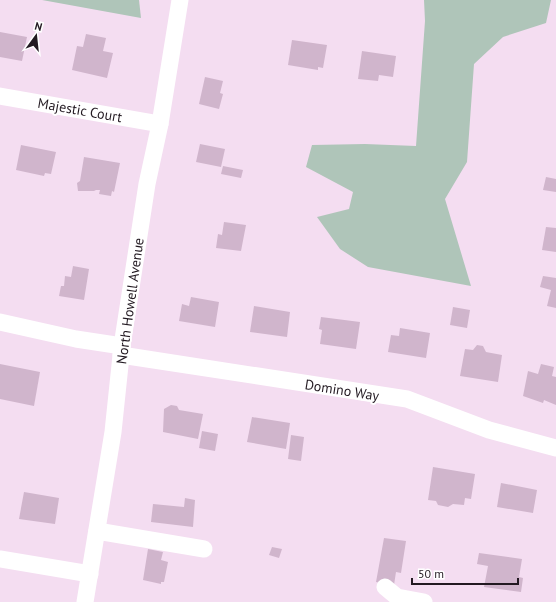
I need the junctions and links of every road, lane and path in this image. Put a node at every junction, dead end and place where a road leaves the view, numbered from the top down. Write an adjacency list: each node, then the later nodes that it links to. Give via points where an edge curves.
1 (180, 0): 3 (street, North Howell Avenue)
2 (0, 96): 3 (street, Majestic Court)
3 (160, 124): 5 (street, North Howell Avenue, via 147,184)
4 (0, 322): 5 (street, Domino Way)
5 (122, 350): 6 (street, Domino Way, via 407,400 489,430); 7 (street, North Howell Avenue, via 113,432)
6 (556, 448)
7 (97, 531): 8 (street); 10 (street, North Howell Avenue)
8 (204, 549)
9 (0, 559): 10 (street)
10 (90, 574): 12 (street, North Howell Avenue)
11 (385, 587): 13 (street, via 397,597)
12 (85, 602)
13 (424, 602)

